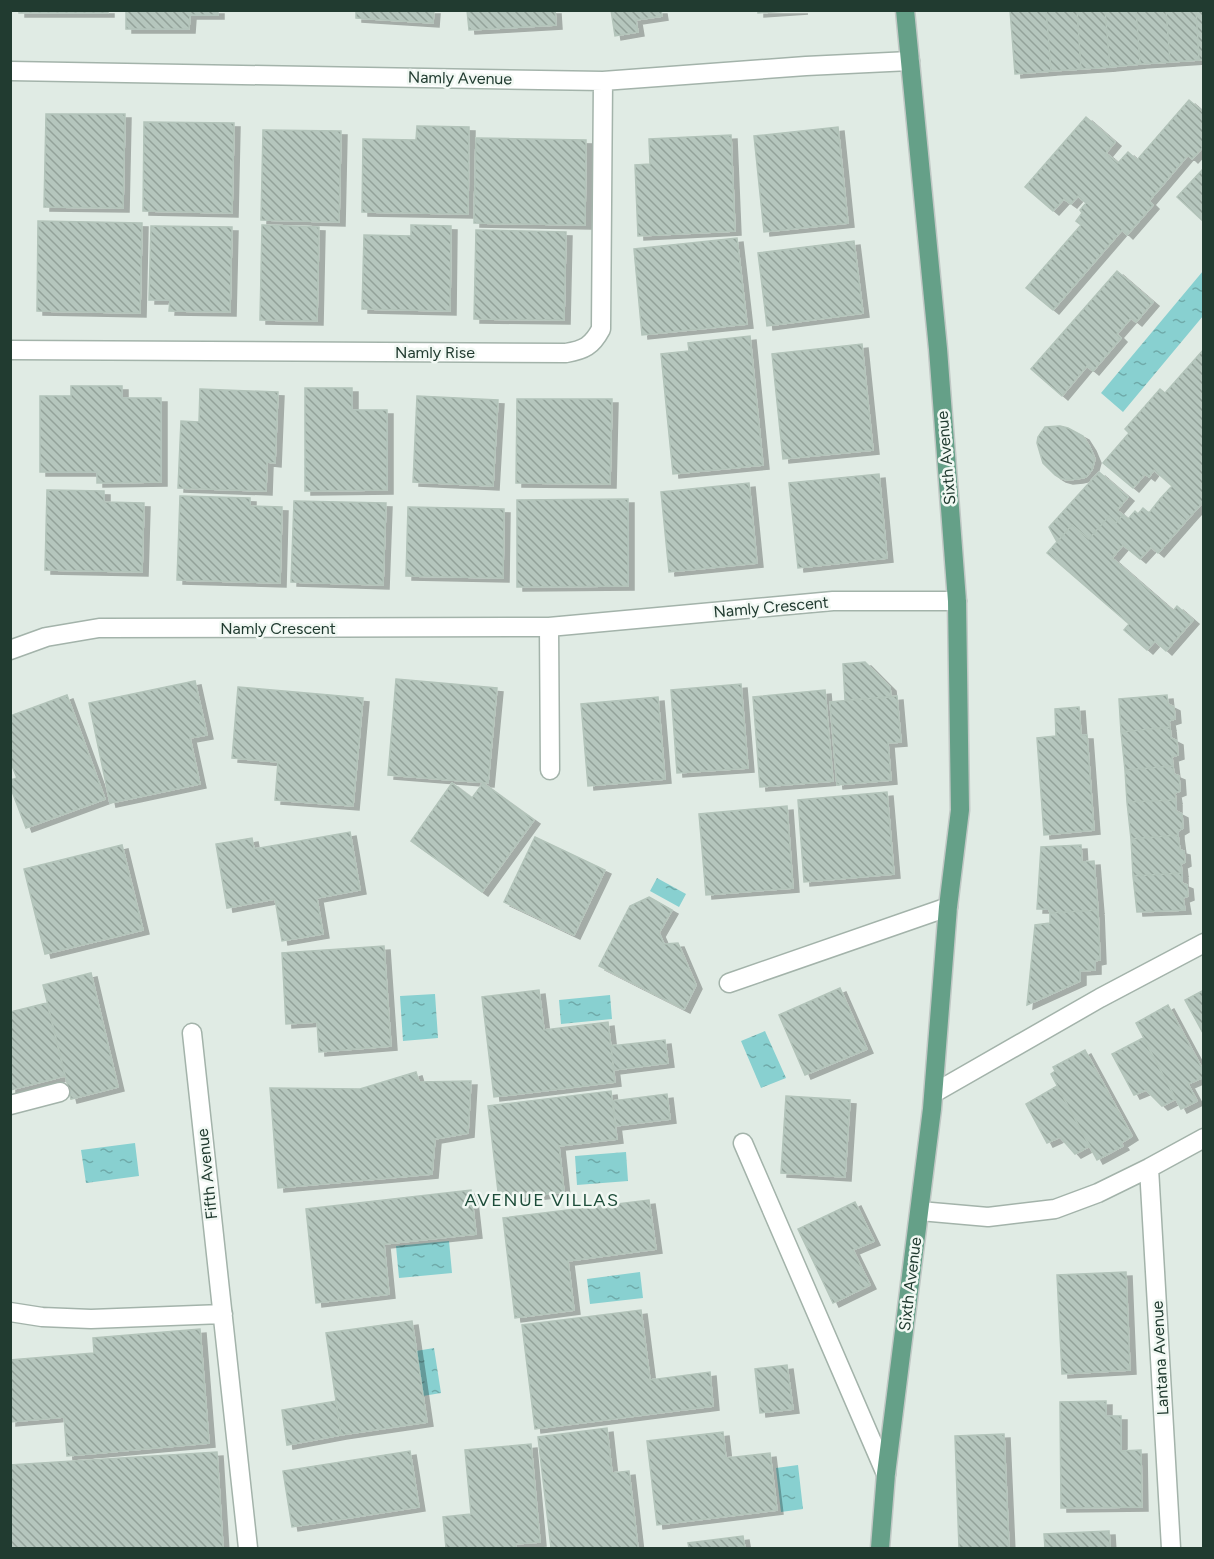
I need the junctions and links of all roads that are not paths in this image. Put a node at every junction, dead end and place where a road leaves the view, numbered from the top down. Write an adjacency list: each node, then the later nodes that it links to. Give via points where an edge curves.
1 (905, 10): 2 (main road, Sixth Avenue)
2 (910, 61): 4 (street, Namly Avenue); 6 (main road, Sixth Avenue, via 938,348)
3 (10, 71): 4 (street, Namly Avenue)
4 (603, 81): 5 (street, Namly Rise, via 601,329 596,339 579,351)
5 (10, 350)
6 (957, 601): 7 (street, Namly Crescent, via 833,601); 10 (main road, Sixth Avenue, via 960,810)
7 (549, 627): 8 (street, Namly Crescent, via 99,628 46,637); 9 (street)
8 (10, 650)
9 (550, 770)
10 (948, 907): 12 (street); 15 (main road, Sixth Avenue)
11 (1203, 943): 15 (street)
12 (729, 983)
13 (192, 1033): 22 (street, Fifth Avenue)
14 (60, 1092): 16 (street)
15 (934, 1093): 20 (main road, Sixth Avenue)
16 (10, 1105)
17 (1203, 1138): 19 (street)
18 (743, 1143): 23 (street, Sixth Avenue)
19 (1149, 1168): 20 (street, via 1055,1209 988,1217); 26 (street, Lantana Avenue)
20 (920, 1211): 23 (main road, Sixth Avenue)
21 (10, 1312): 22 (street, via 91,1319)
22 (223, 1314): 24 (street, Fifth Avenue)
23 (886, 1474): 25 (main road, Sixth Avenue)
24 (248, 1548)
25 (880, 1548)
26 (1171, 1548)

